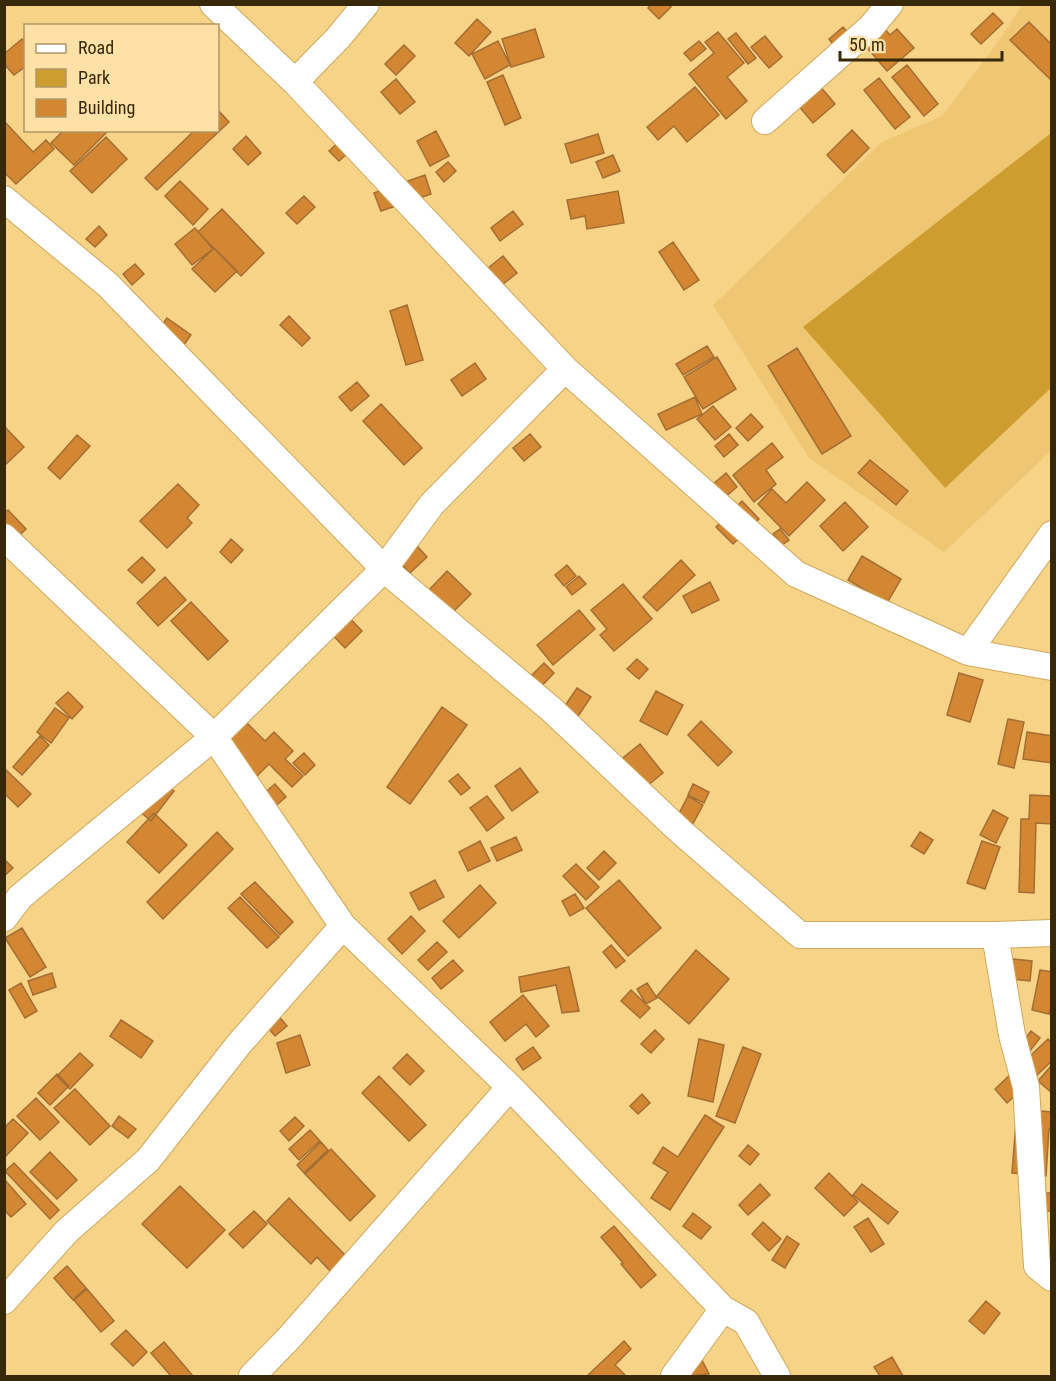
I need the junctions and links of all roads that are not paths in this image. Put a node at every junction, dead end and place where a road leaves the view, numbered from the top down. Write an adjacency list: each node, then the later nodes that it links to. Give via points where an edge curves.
1 (213, 4): 4 (street)
2 (366, 4): 4 (street)
3 (890, 4): 5 (street, via 871,27)
4 (295, 82): 7 (street)
5 (765, 121)
6 (4, 199): 10 (street, via 108,285)
7 (565, 369): 10 (street, via 432,504); 11 (street, via 796,574)
8 (1052, 534): 11 (street)
9 (4, 537): 13 (street)
10 (384, 569): 13 (street); 17 (street, via 552,710 680,831 800,935)
11 (968, 652): 12 (street)
12 (1052, 666)
13 (214, 737): 14 (street, via 20,897); 15 (street)
14 (4, 918)
15 (343, 926): 18 (street); 20 (street, via 239,1044 148,1160 67,1232)
16 (1052, 933): 17 (street)
17 (995, 935): 19 (street, via 1012,1035 1026,1087 1036,1266)
18 (510, 1087): 21 (street); 22 (street)
19 (1052, 1278)
20 (4, 1300)
21 (723, 1309): 23 (street); 24 (street, via 746,1322)
22 (252, 1377)
23 (674, 1377)
24 (777, 1377)

